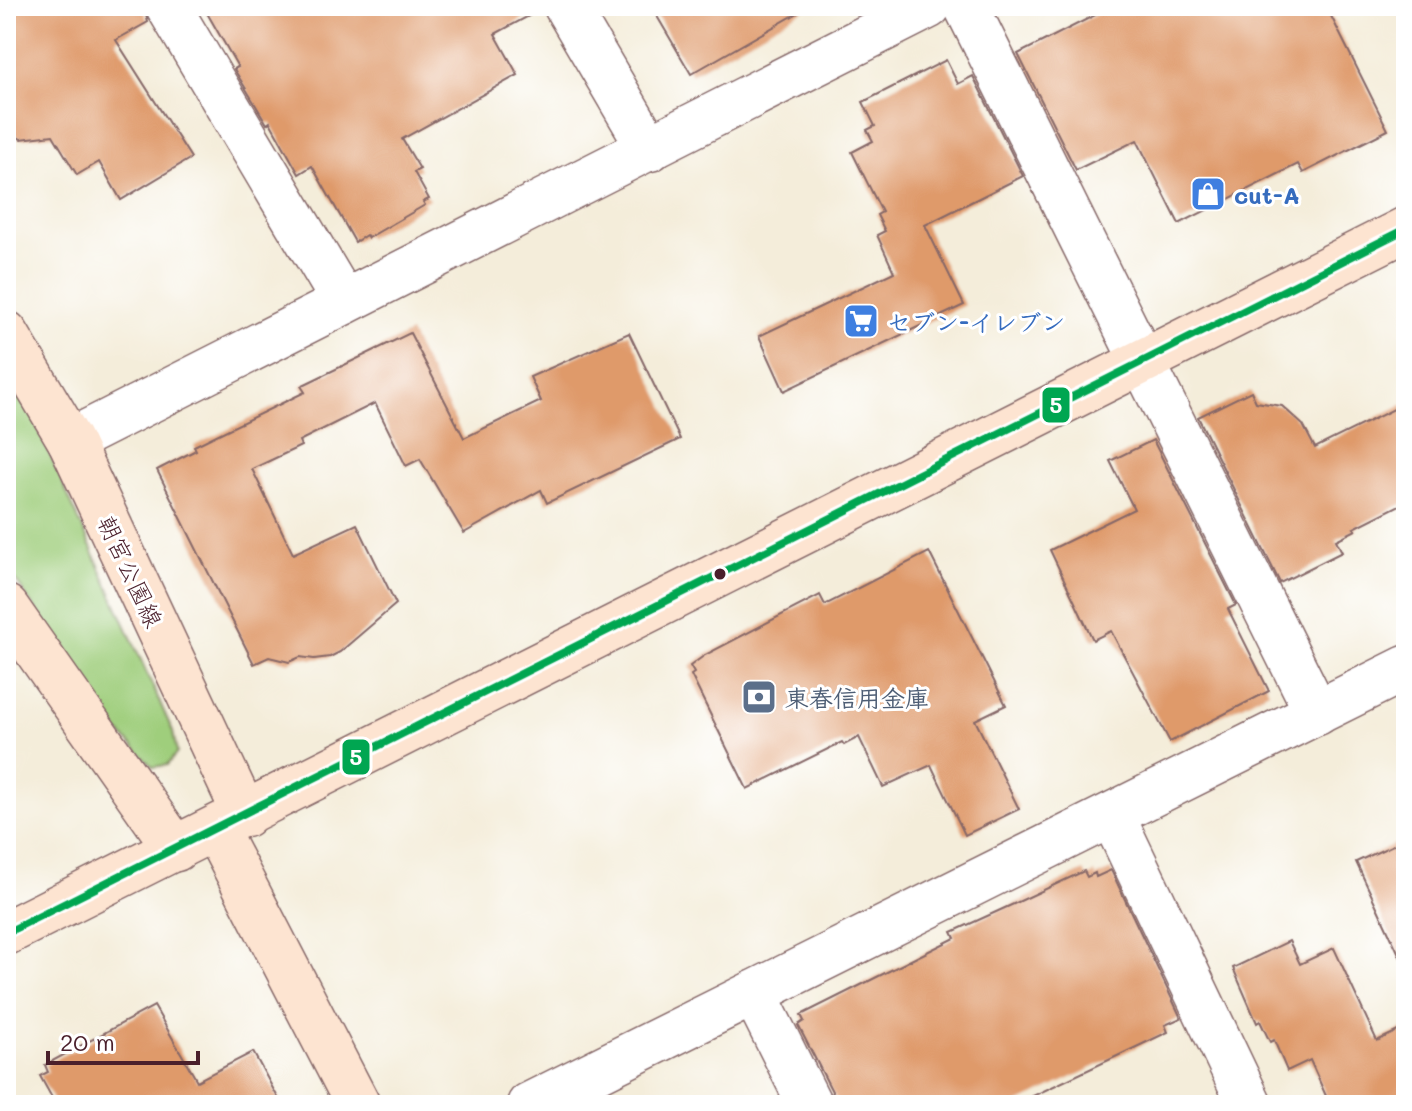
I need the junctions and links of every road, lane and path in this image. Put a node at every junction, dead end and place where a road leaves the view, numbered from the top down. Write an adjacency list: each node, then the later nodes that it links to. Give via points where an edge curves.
1 (168, 6): 7 (street)
2 (566, 6): 5 (street)
3 (929, 6): 5 (street)
4 (966, 6): 9 (street)
5 (650, 149): 7 (street)
6 (1406, 229): 9 (street)
7 (344, 302): 10 (street)
8 (6, 333): 10 (street, 朝宮公園線)
9 (1142, 360): 13 (street); 15 (street)
10 (70, 441): 15 (street, 朝宮公園線)
11 (6, 607): 16 (street)
12 (1406, 668): 13 (street)
13 (1317, 713): 14 (street)
14 (1112, 815): 18 (street); 22 (street)
15 (230, 822): 16 (street); 19 (street, 朝宮公園線)
16 (176, 849): 17 (street)
17 (6, 933)
18 (754, 993): 20 (street); 21 (street)
19 (358, 1105)
20 (529, 1105)
21 (810, 1105)
22 (1250, 1105)

